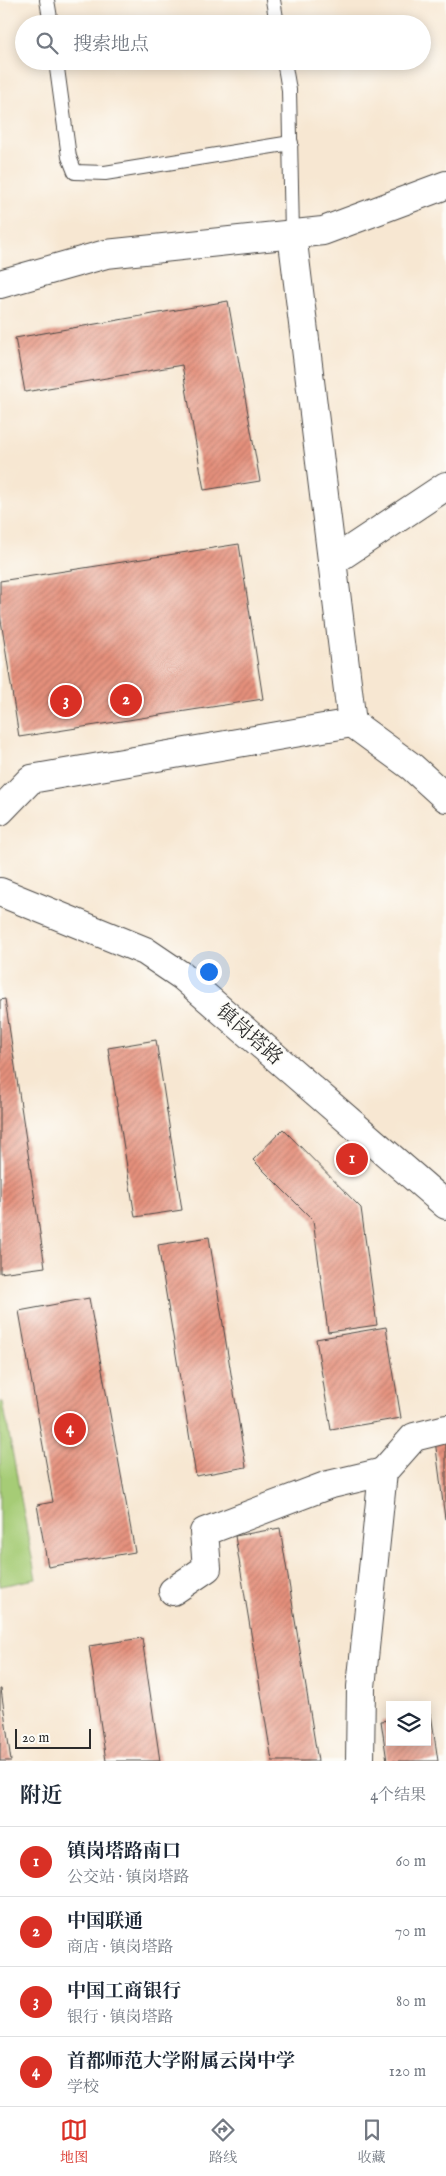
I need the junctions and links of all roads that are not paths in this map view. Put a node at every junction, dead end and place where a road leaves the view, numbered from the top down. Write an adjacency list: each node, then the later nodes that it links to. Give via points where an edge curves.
1 (47, 0): 3 (lane)
2 (273, 0): 4 (lane)
3 (50, 15)
4 (276, 15)
5 (57, 70): 7 (lane, via 69,157 75,172 105,173)
6 (286, 70): 7 (lane)
7 (291, 143): 9 (lane)
8 (446, 185): 9 (street, via 323,231)
9 (292, 234): 10 (street, via 106,254); 12 (street)
10 (0, 284)
11 (446, 486): 12 (street)
12 (332, 562): 13 (street)
13 (352, 723): 14 (street, via 412,767); 15 (street, via 31,779)
14 (446, 798)
15 (0, 810)
16 (0, 892): 17 (street, 镇岗塔路, via 145,951 182,976)
17 (446, 1205)
18 (446, 1429): 19 (street, via 414,1437)
19 (383, 1472): 20 (street, via 328,1485 204,1532 207,1568); 21 (street, via 361,1687)
20 (173, 1591)
21 (360, 1761)

